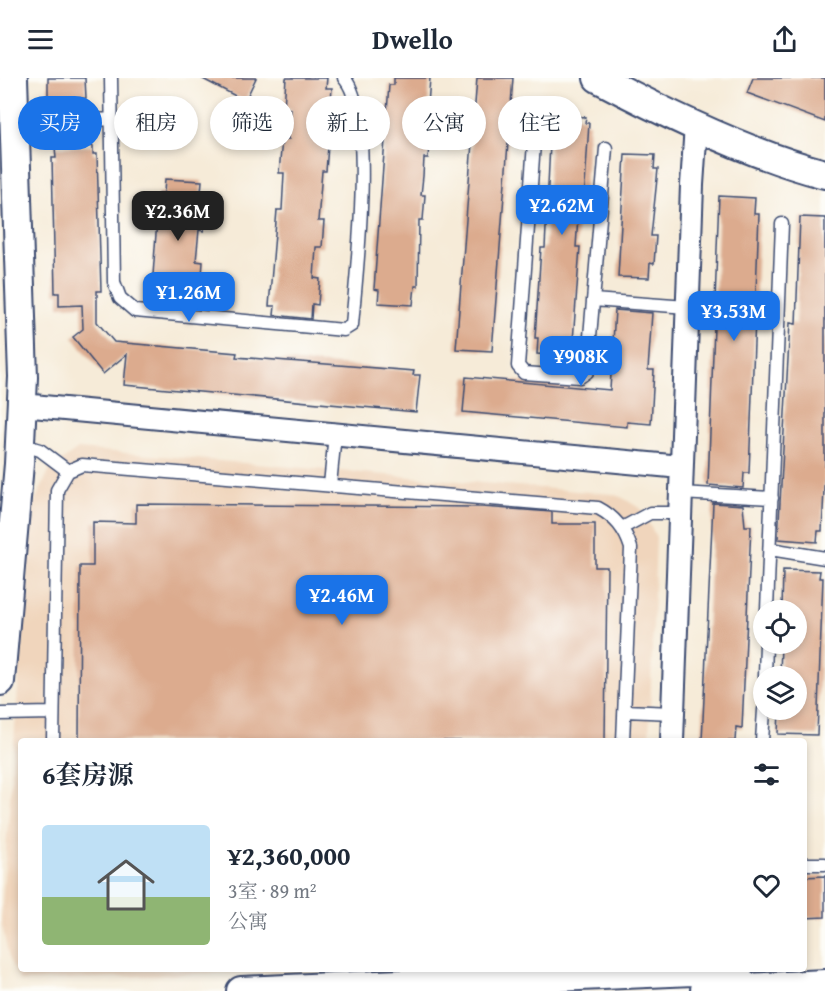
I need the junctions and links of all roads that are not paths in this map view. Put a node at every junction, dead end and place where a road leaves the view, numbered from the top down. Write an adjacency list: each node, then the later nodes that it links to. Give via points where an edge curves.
1 (13, 78): 6 (street)
2 (111, 78): 5 (lane)
3 (344, 78): 5 (lane, via 356,111 362,168 352,325 344,330 135,311 120,298 114,282)
4 (598, 78): 7 (street)
5 (112, 119): 6 (lane)
6 (15, 123): 14 (street)
7 (696, 124): 10 (street, via 799,168); 13 (street)
8 (606, 148): 12 (lane)
9 (533, 150): 12 (lane, via 518,366 524,373 580,377 587,372)
10 (825, 174)
11 (782, 224): 20 (lane)
12 (593, 300): 13 (lane)
13 (687, 307): 17 (street)
14 (22, 405): 15 (street); 16 (street)
15 (334, 434): 17 (street); 19 (lane)
16 (20, 444): 18 (lane, via 40,450); 26 (street)
17 (681, 467): 21 (street)
18 (69, 471): 19 (lane, via 82,465); 28 (lane, via 56,497)
19 (330, 485): 22 (lane, via 598,508)
20 (772, 498): 21 (lane); 23 (lane)
21 (680, 503): 22 (lane); 29 (street)
22 (622, 528): 27 (lane, via 631,548)
23 (770, 549): 24 (lane); 25 (lane)
24 (825, 558)
25 (767, 600)
26 (0, 681)
27 (625, 711): 29 (lane); 33 (lane)
28 (53, 713): 30 (lane); 32 (lane)
29 (673, 713): 34 (street)
30 (0, 714)
31 (763, 720): 35 (lane)
32 (52, 738)
33 (623, 738)
34 (672, 738)
35 (762, 738)
36 (807, 864): 37 (lane)
37 (825, 864)
38 (825, 965): 39 (street)
39 (807, 966)
40 (702, 972): 41 (street)
41 (666, 975): 42 (street); 43 (street, via 330,983)
42 (825, 984)
43 (241, 991)

